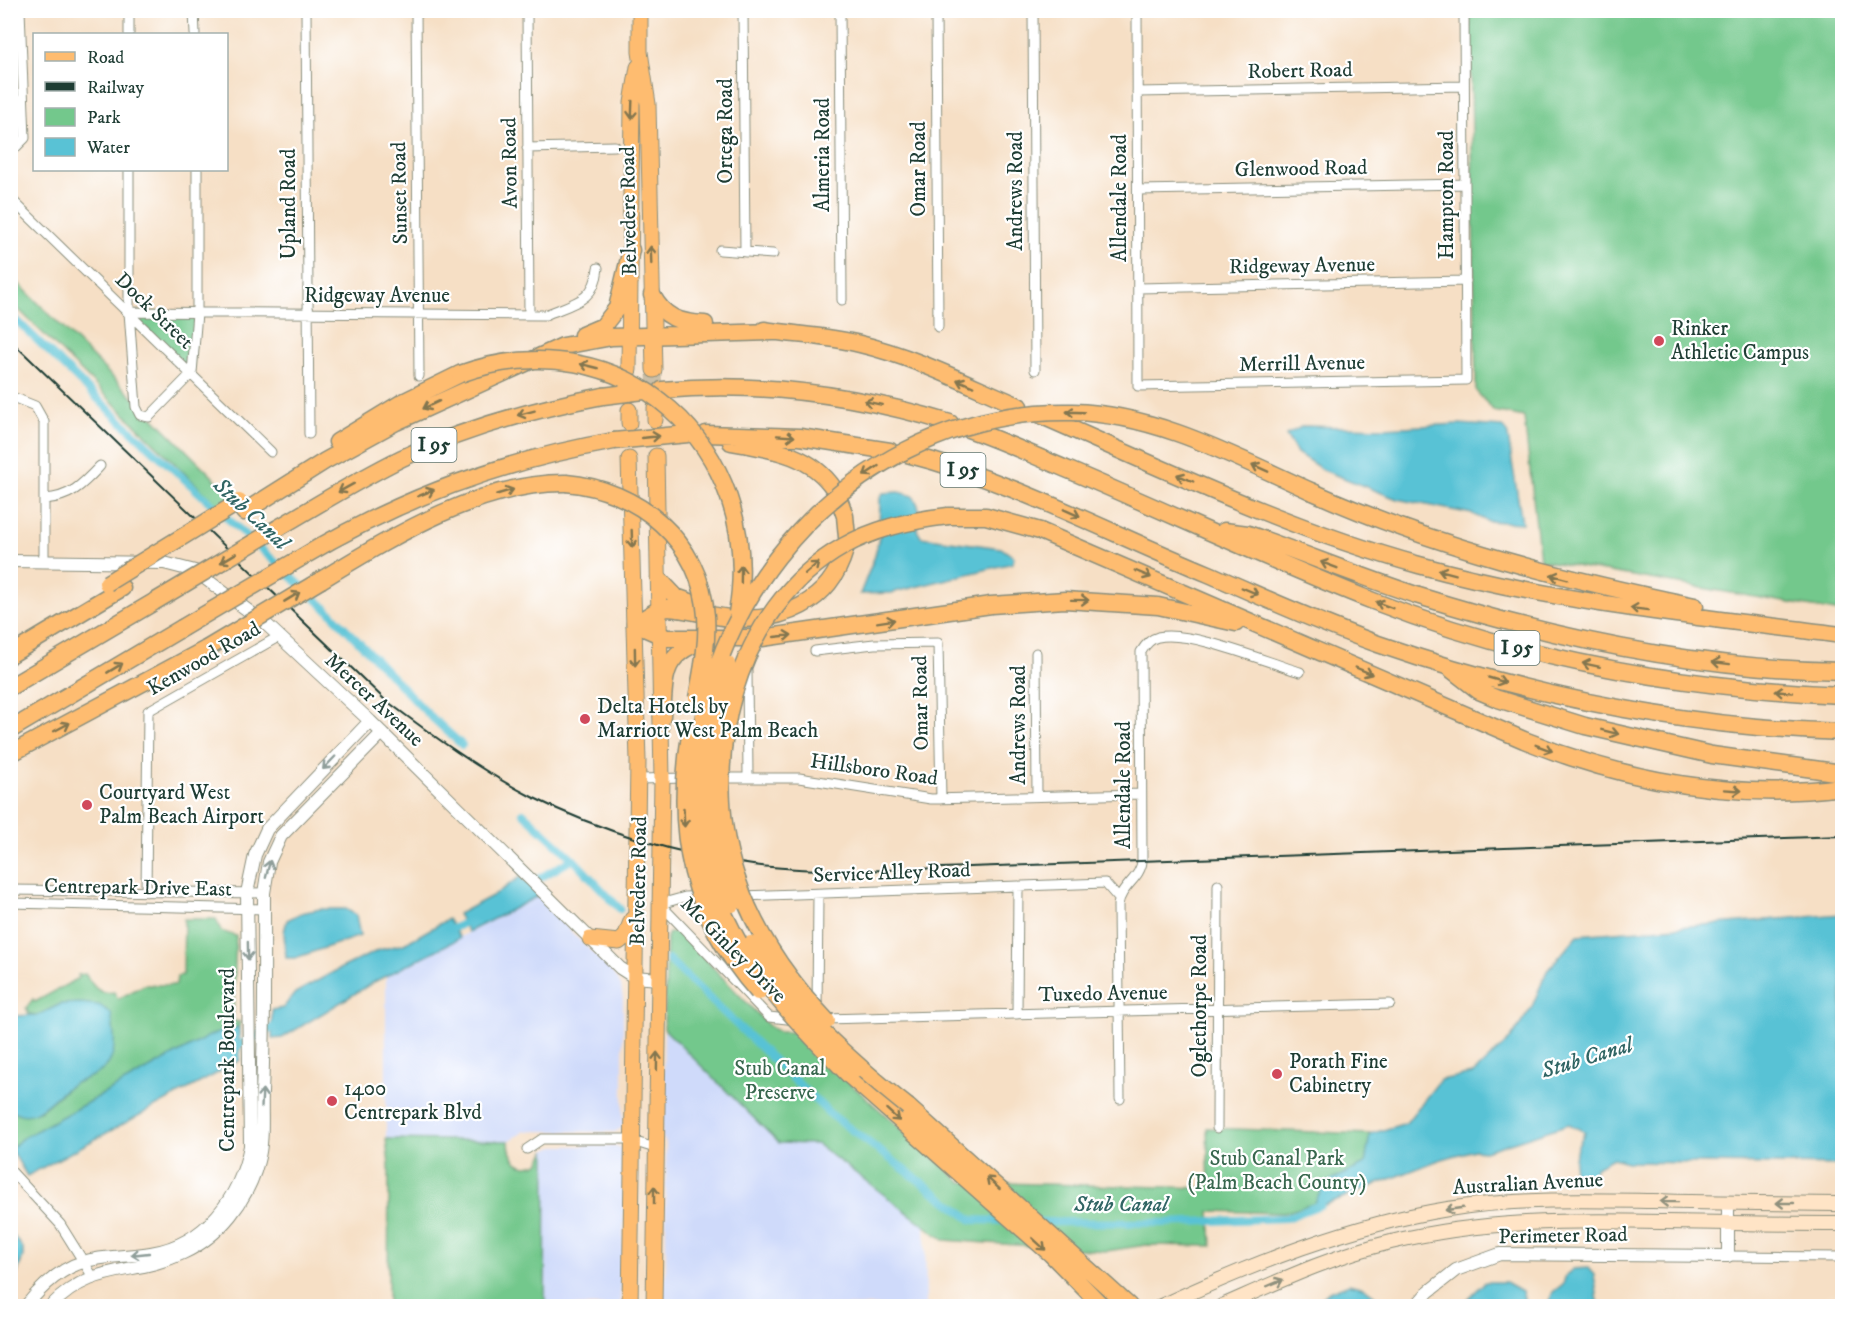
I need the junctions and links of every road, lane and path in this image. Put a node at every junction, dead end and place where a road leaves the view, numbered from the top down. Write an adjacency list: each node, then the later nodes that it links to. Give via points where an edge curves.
1 (19, 10): 14 (street); 22 (street, via 25,138)
2 (129, 10): 15 (street)
3 (194, 10): 16 (street)
4 (306, 10): 39 (street, Upland Road)
5 (416, 10): 40 (street, Sunset Road)
6 (527, 10): 21 (street, Avon Road)
7 (640, 10): 17 (main road, Belvedere Road)
8 (743, 10): 30 (street, Ortega Road)
9 (840, 10): 36 (street, Almeria Road)
10 (936, 10): 42 (street, Omar Road)
11 (1033, 10): 49 (street, Andrews Road)
12 (1137, 10): 19 (street, Allendale Road)
13 (1464, 10): 18 (street, Hampton Road)
14 (10, 19)
15 (129, 33)
16 (195, 33)
17 (640, 52): 28 (main road, Belvedere Road, one-way to 28, via 632,103); 35 (main road, Belvedere Road, one-way to 17, via 648,104)
18 (1464, 86): 19 (street, Robert Road); 25 (street, Hampton Road)
19 (1137, 92): 26 (street, Allendale Road)
20 (615, 146): 21 (street)
21 (527, 148): 41 (street, Avon Road)
22 (10, 153)
23 (129, 171): 37 (street)
24 (197, 171): 38 (street)
25 (1465, 184): 26 (street, Glenwood Road); 33 (street, Hampton Road)
26 (1138, 190): 34 (street, Allendale Road)
27 (10, 198): 37 (street, Dock Street)
28 (631, 250): 45 (main road, Belvedere Road); 46 (highway, via 622,296 614,314 599,328)
29 (720, 250): 30 (street)
30 (745, 252): 31 (street)
31 (773, 254)
32 (598, 268): 41 (street, Ridgeway Avenue, via 596,285 588,296 545,315)
33 (1466, 281): 34 (street, Ridgeway Avenue); 52 (street, Hampton Road)
34 (1138, 288): 53 (street, Allendale Road)
35 (652, 295): 43 (highway, via 665,313 681,322); 44 (main road, Belvedere Road)
36 (842, 300)
37 (129, 312): 38 (street, Ridgeway Avenue); 50 (street, Dock Street); 50 (street, via 136,407 140,415 149,417)
38 (197, 312): 39 (street, Ridgeway Avenue); 50 (street)
39 (308, 314): 40 (street, Ridgeway Avenue); 61 (street, Upland Road)
40 (419, 315): 41 (street, Ridgeway Avenue); 51 (street, Sunset Road)
41 (530, 315)
42 (938, 327)
43 (773, 332): 44 (highway); 57 (highway, one-way to 43, via 875,348 833,338)
44 (654, 335): 45 (highway); 48 (main road, Belvedere Road)
45 (629, 337): 46 (highway); 47 (main road, Belvedere Road)
46 (563, 346): 70 (highway, one-way to 70, via 396,422)
47 (629, 370)
48 (654, 370)
49 (1035, 370)
50 (192, 373): 64 (street, Dock Street)
51 (419, 376)
52 (1466, 380): 53 (street, Merrill Avenue)
53 (1138, 386)
54 (662, 390): 59 (highway, I 95, one-way to 54, via 826,395 773,389)
55 (644, 391): 93 (highway, I 95, one-way to 93, bridge, via 603,396 513,417 447,439 384,467)
56 (10, 396): 69 (street, via 35,406 44,422)
57 (1018, 406)
58 (1040, 415): 79 (highway, one-way to 58, via 1550,595 1417,564 1262,511)
59 (950, 423)
60 (968, 429): 71 (highway, I 95)
61 (309, 434)
62 (698, 435): 63 (highway, I 95, one-way to 63, via 800,437); 77 (highway, via 789,454 815,468 837,494 845,516 846,543 834,577 806,604 777,617); 97 (highway, I 95, one-way to 62, bridge, via 358,525 440,487 526,459 614,441)
63 (890, 451)
64 (272, 452)
65 (907, 454): 89 (highway, I 95, one-way to 89, via 1018,490 1378,644)
66 (656, 456): 74 (main road, Belvedere Road)
67 (629, 459): 78 (main road, Belvedere Road, one-way to 78)
68 (100, 466): 69 (street, via 75,492 63,498)
69 (45, 499): 73 (street)
70 (242, 507): 75 (highway, bridge); 132 (highway, one-way to 70, bridge, via 830,1040 777,982 744,930 722,875 713,830 710,765 738,608 741,562 732,505 706,450 689,425 668,406 634,383 600,369 531,359 497,364 460,374 401,404)
71 (1210, 530): 91 (highway, one-way to 71, via 1681,658 1564,636 1418,596 1248,534); 94 (highway, I 95, one-way to 71, via 1675,680 1517,648 1374,601)
72 (10, 561): 73 (street, Mercer Avenue)
73 (44, 561): 82 (street, Mercer Avenue, via 164,563 195,571)
74 (659, 579): 76 (main road, Belvedere Road); 77 (highway, via 684,601)
75 (114, 586): 84 (highway); 88 (highway)
76 (660, 609): 77 (highway); 78 (highway); 81 (main road, Belvedere Road)
77 (752, 619)
78 (635, 624): 81 (highway); 103 (main road, Belvedere Road, one-way to 103)
79 (1780, 627): 80 (highway); 130 (highway, one-way to 130, bridge, via 1516,565 1426,537 1143,422 1091,413 1020,414 935,437 880,465 827,504 771,565 731,633 705,706 697,775 704,848 723,909 755,970 791,1017)
80 (1842, 635)
81 (659, 636): 83 (highway); 95 (main road, Belvedere Road)
82 (278, 637): 96 (street, Mercer Avenue); 112 (street, Kenwood Road, via 148,711)
83 (704, 640): 85 (highway, one-way to 85, via 781,636 991,605 1076,600 1122,602 1194,613); 95 (highway, via 683,649 670,662 665,675)
84 (10, 645)
85 (1311, 648): 105 (highway, one-way to 105, via 1524,740 1629,775 1742,791); 132 (highway, one-way to 85, bridge, via 788,977 758,930 730,855 722,800 726,728 740,675 763,626 784,596 817,564 856,539 903,523 948,516 987,516 1040,531)
86 (815, 651): 108 (street, Omar Road, via 874,644 938,643)
87 (1036, 653): 107 (street, Andrews Road)
88 (10, 655)
89 (1441, 663): 98 (highway, I 95, one-way to 98, via 1517,686 1651,714); 101 (highway, one-way to 101, via 1479,691 1585,726 1702,753)
90 (747, 665): 102 (street)
91 (1842, 671)
92 (1300, 672): 106 (street, Allendale Road, via 1192,638 1159,637 1146,644 1141,652)
93 (10, 687)
94 (1842, 695)
95 (662, 716): 104 (main road, Belvedere Road)
96 (370, 721): 99 (street, Mercer Avenue); 113 (street, Centrepark Boulevard, one-way to 113, via 267,829 255,855)
97 (10, 730)
98 (1842, 732)
99 (382, 733): 114 (street, Centrepark Boulevard, one-way to 99, via 272,855 290,824); 122 (street, Mercer Avenue)
100 (10, 754): 130 (highway, one-way to 130, bridge, via 206,649 399,535 515,489 566,483 600,488 633,501 662,523 690,561 703,594 707,627 683,784 685,834 694,882 716,933 750,983 783,1018)
101 (1842, 773)
102 (748, 777): 104 (street, Hillsboro Road); 108 (street, Hillsboro Road, via 815,780)
103 (638, 779): 104 (street, Hillsboro Road); 119 (main road, Belvedere Road)
104 (662, 779): 118 (main road, Belvedere Road)
105 (1842, 787)
106 (1141, 794): 107 (street, Hillsboro Road); 116 (street, Allendale Road, via 1142,866)
107 (1037, 796): 108 (street, Hillsboro Road)
108 (941, 799)
109 (1218, 885): 126 (street, Oglethorpe Road)
110 (1018, 886): 115 (street, Service Alley Road); 116 (street, Service Alley Road, via 1105,883); 128 (street)
111 (10, 890): 112 (street, Centrepark Drive East)
112 (146, 892): 113 (street, Centrepark Drive East)
113 (247, 893): 114 (street, Centrepark Drive East); 120 (street, Centrepark Boulevard)
114 (264, 893): 121 (street, Centrepark Boulevard)
115 (818, 895): 118 (street, Service Alley Road, via 690,897); 129 (street)
116 (1119, 899): 127 (street)
117 (10, 903): 120 (street, Centrepark Drive East)
118 (660, 904): 124 (main road, Belvedere Road); 129 (street, Mc Ginley Drive, via 769,1017)
119 (636, 907): 122 (main road, via 621,941); 123 (main road, Belvedere Road)
120 (248, 909): 121 (street, Centrepark Drive East); 144 (street, Centrepark Boulevard, one-way to 144, via 250,1146 242,1180 227,1206 204,1228 173,1247)
121 (264, 909): 145 (street, Centrepark Boulevard, one-way to 121, via 156,1265 183,1253 211,1235 236,1210 251,1181 261,1147)
122 (590, 939): 123 (street, Mercer Avenue)
123 (634, 977): 124 (street); 134 (main road, Belvedere Road)
124 (659, 979): 135 (main road, Belvedere Road, one-way to 124)
125 (1390, 1004): 126 (street, Tuxedo Avenue)
126 (1218, 1009): 127 (street, Tuxedo Avenue); 133 (street, Oglethorpe Road)
127 (1117, 1012): 128 (street, Tuxedo Avenue); 131 (street)
128 (1017, 1014): 129 (street, Tuxedo Avenue)
129 (817, 1019)
130 (850, 1076): 150 (highway, one-way to 150, via 1051,1254)
131 (1120, 1099)
132 (908, 1107): 151 (highway, one-way to 132)
133 (1217, 1128)
134 (631, 1141): 135 (street); 136 (street, via 542,1139); 148 (main road, Belvedere Road)
135 (655, 1148): 149 (main road, Belvedere Road, one-way to 135)
136 (527, 1149)
137 (10, 1170): 144 (street, via 56,1218)
138 (1728, 1203): 139 (main road, Australian Avenue, one-way to 138); 140 (street); 152 (main road, Australian Avenue, one-way to 152, via 1539,1200 1449,1209 1328,1240)
139 (1842, 1204)
140 (1728, 1223): 141 (main road, Australian Avenue); 142 (street); 153 (main road, Australian Avenue, one-way to 140, via 1333,1260 1389,1242 1448,1230 1536,1221)
141 (1842, 1224)
142 (1728, 1256): 143 (street, Perimeter Road); 154 (street, Perimeter Road, via 1500,1254 1456,1270)
143 (1842, 1257)
144 (83, 1262): 145 (street); 146 (street, Centrepark Boulevard, via 52,1279)
145 (93, 1277): 147 (street, Centrepark Boulevard)
146 (26, 1306)
147 (51, 1306)
148 (630, 1306)
149 (654, 1306)
150 (1102, 1306)
151 (1129, 1306)
152 (1161, 1306)
153 (1222, 1306)
154 (1416, 1306)

